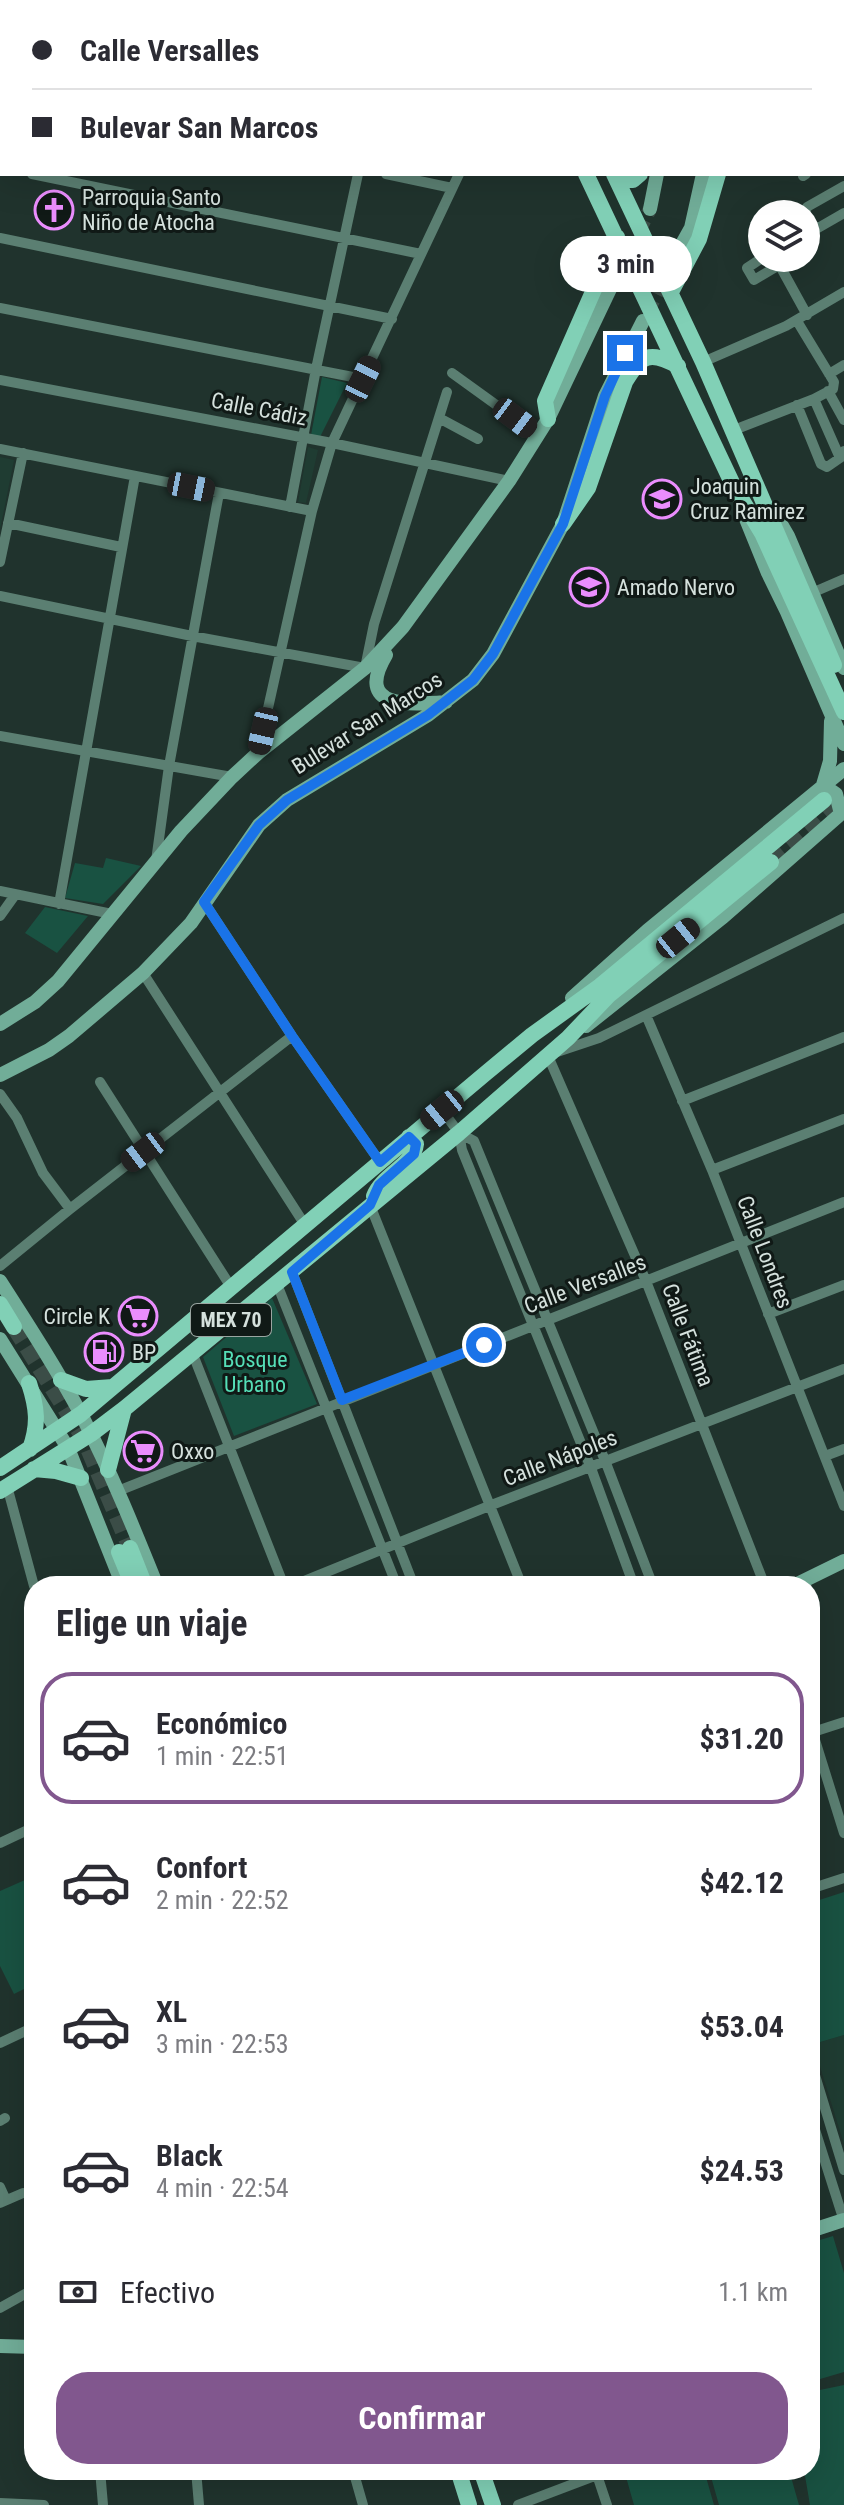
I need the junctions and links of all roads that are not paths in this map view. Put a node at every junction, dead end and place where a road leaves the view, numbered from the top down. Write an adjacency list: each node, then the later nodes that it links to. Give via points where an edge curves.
1 (42, 176): 20 (street)
2 (358, 176): 20 (street)
3 (395, 176): 13 (street)
4 (458, 176): 13 (street)
5 (587, 176): 18 (main road)
6 (617, 176): 27 (main road)
7 (619, 176): 8 (main road)
8 (638, 176)
9 (657, 176): 15 (street)
10 (703, 176): 21 (street, via 691,228)
11 (717, 176): 27 (main road, via 699,239)
12 (844, 186): 14 (street)
13 (452, 188): 22 (street)
14 (819, 200)
15 (650, 209)
16 (844, 213): 17 (street)
17 (820, 227)
18 (617, 237): 36 (main road); 47 (main road, via 545,401)
19 (0, 238): 29 (street)
20 (345, 238): 22 (street); 29 (street)
21 (677, 253)
22 (421, 254): 32 (street)
23 (749, 272): 24 (street, via 754,280)
24 (769, 272)
25 (783, 272): 31 (street)
26 (610, 289): 47 (street, Bulevar San Marcos)
27 (671, 292): 34 (main road)
28 (844, 292): 31 (street)
29 (329, 305): 32 (street); 37 (street)
30 (0, 308): 37 (street)
31 (802, 318): 34 (street); 39 (street)
32 (392, 319): 40 (street)
33 (643, 321): 66 (street, Bulevar San Marcos, via 605,396)
34 (703, 362): 49 (main road)
35 (844, 365): 39 (street)
36 (678, 366): 61 (main road); 66 (main road, via 657,356 634,366 588,488)
37 (316, 369): 40 (street); 51 (street)
38 (452, 373): 50 (street)
39 (829, 374): 42 (street, via 835,386)
40 (363, 379): 53 (street)
41 (0, 380): 51 (street, Calle Cádiz)
42 (828, 391): 44 (street); 48 (street)
43 (447, 392): 46 (street)
44 (814, 399): 45 (street); 56 (street)
45 (797, 405): 49 (street); 56 (street, via 821,464 827,467)
46 (439, 418): 52 (street); 57 (street)
47 (548, 419): 50 (street, Bulevar San Marcos)
48 (844, 420)
49 (734, 430): 60 (main road)
50 (538, 435): 59 (street, Bulevar San Marcos)
51 (304, 438): 53 (street, Calle Cádiz); 63 (street)
52 (478, 439)
53 (332, 443): 57 (street, Calle Cádiz); 64 (street)
54 (0, 449): 55 (street)
55 (23, 453): 58 (street); 65 (street)
56 (842, 455)
57 (426, 464): 59 (street, Calle Cádiz); 77 (street)
58 (135, 476): 62 (street); 67 (street)
59 (509, 481): 73 (street, Bulevar San Marcos)
60 (757, 484): 70 (street); 76 (main road)
61 (734, 487): 80 (street, via 768,573); 80 (main road, via 773,556)
62 (219, 493): 63 (street); 74 (street)
63 (290, 507): 64 (street)
64 (312, 511): 75 (street)
65 (8, 523): 67 (street); 68 (street)
66 (563, 524): 79 (street, Bulevar San Marcos, via 493,654)
67 (121, 547): 72 (street)
68 (0, 562)
69 (844, 579): 70 (street)
70 (814, 592): 76 (street)
71 (0, 596): 72 (street)
72 (108, 619): 74 (street); 83 (street)
73 (403, 627): 77 (street, Bulevar San Marcos); 79 (street, via 377,670 380,694 412,705)
74 (192, 636): 75 (street); 85 (street)
75 (280, 653): 77 (street); 84 (street)
76 (839, 667): 78 (main road)
77 (365, 668): 84 (street, Bulevar San Marcos)
78 (844, 687)
79 (447, 702): 94 (street, Bulevar San Marcos, via 287,800 259,825)
80 (839, 715): 82 (street); 88 (street)
81 (0, 736): 83 (street)
82 (844, 744)
83 (84, 751): 85 (street); 95 (street)
84 (258, 753): 87 (street, Bulevar San Marcos)
85 (169, 766): 87 (street); 90 (street)
86 (844, 769): 88 (street, MEX 70)
87 (232, 777): 90 (street, Bulevar San Marcos)
88 (823, 792): 89 (street, via 836,794); 111 (main road, MEX 70, via 600,986)
89 (842, 813): 104 (street, MEX 70, via 723,917)
90 (155, 862): 96 (street, Bulevar San Marcos)
91 (771, 862): 104 (main road, MEX 70, via 609,995)
92 (0, 891): 93 (street)
93 (15, 895): 95 (street); 97 (street)
94 (204, 902): 99 (street, Bulevar San Marcos); 102 (street)
95 (59, 904): 96 (street)
96 (112, 914): 101 (street, Bulevar San Marcos, via 58,981)
97 (0, 916)
98 (844, 918): 100 (street)
99 (143, 973): 106 (street, Bulevar San Marcos, via 69,1036); 108 (street)
100 (646, 1015): 105 (street); 110 (street, Calle Londres)
101 (0, 1024)
102 (292, 1036): 108 (street); 116 (street)
103 (844, 1037): 110 (street)
104 (568, 1038): 105 (main road, MEX 70)
105 (550, 1055): 113 (main road, MEX 70); 126 (street, Calle Fátima)
106 (0, 1075)
107 (100, 1082): 115 (street)
108 (219, 1092): 115 (street); 121 (street)
109 (0, 1094): 120 (street, via 43,1173)
110 (682, 1101): 117 (street, Calle Londres)
111 (442, 1110): 113 (street); 114 (main road, MEX 70)
112 (844, 1119): 117 (street)
113 (459, 1133): 119 (main road, MEX 70); 132 (street, via 474,1141); 133 (street)
114 (409, 1137): 116 (main road, MEX 70); 119 (main road, via 416,1144 414,1154 376,1189)
115 (143, 1152): 120 (street); 129 (street)
116 (380, 1162): 121 (main road, MEX 70)
117 (712, 1170): 122 (street, Calle Londres)
118 (844, 1202): 122 (street, Calle Versalles)
119 (370, 1205): 124 (main road, MEX 70); 136 (street)
120 (70, 1209): 123 (street)
121 (305, 1225): 129 (main road, MEX 70)
122 (741, 1244): 126 (street, Calle Versalles); 131 (street, Calle Londres)
123 (0, 1266)
124 (292, 1272): 127 (main road, MEX 70); 142 (street)
125 (0, 1281): 138 (street)
126 (646, 1281): 132 (street, Calle Versalles); 146 (street, Calle Fátima)
127 (277, 1284): 135 (main road, MEX 70); 143 (street)
128 (844, 1285): 131 (street)
129 (231, 1287): 140 (main road, MEX 70)
130 (0, 1304): 134 (main road)
131 (768, 1314): 141 (street, Calle Londres)
132 (548, 1320): 133 (street, Calle Versalles); 154 (street)
133 (533, 1325): 136 (street, Calle Versalles); 156 (street)
134 (5, 1330): 139 (street)
135 (192, 1352): 144 (main road, MEX 70); 149 (street)
136 (434, 1365): 142 (street, Calle Versalles); 162 (street)
137 (844, 1369): 141 (street, Calle Nápoles)
138 (61, 1380): 140 (main road, via 86,1389); 145 (street)
139 (29, 1383): 147 (street); 151 (main road, via 38,1413)
140 (113, 1387): 145 (main road, MEX 70)
141 (797, 1387): 146 (street, Calle Nápoles); 153 (street, Calle Londres)
142 (342, 1400): 143 (street, Calle Versalles); 164 (street)
143 (327, 1407): 149 (street, Calle Versalles); 165 (street)
144 (124, 1409): 148 (main road, MEX 70); 158 (main road)
145 (81, 1414): 147 (main road, MEX 70); 148 (street)
146 (702, 1424): 154 (street, Calle Nápoles); 179 (street, Calle Fátima)
147 (58, 1429): 150 (street); 151 (main road, MEX 70)
148 (91, 1434): 150 (main road, MEX 70); 158 (street)
149 (229, 1445): 161 (street, Calle Versalles); 172 (street)
150 (68, 1448): 157 (main road, MEX 70); 159 (street)
151 (30, 1449): 155 (main road, MEX 70)
152 (844, 1449): 153 (street)
153 (825, 1456): 163 (street, Calle Londres)
154 (606, 1463): 156 (street, Calle Nápoles); 178 (street)
155 (0, 1468)
156 (591, 1468): 162 (street, Calle Nápoles); 177 (street)
157 (34, 1469): 159 (main road); 160 (main road, MEX 70)
158 (108, 1470): 161 (street)
159 (81, 1478): 168 (street)
160 (4, 1489): 167 (street)
161 (118, 1491): 171 (street)
162 (489, 1506): 164 (street, Calle Nápoles); 176 (street)
163 (844, 1506)
164 (396, 1543): 165 (street, Calle Nápoles); 175 (street)
165 (382, 1549): 173 (street, Calle Nápoles); 174 (street)
166 (844, 1561): 180 (street)
167 (31, 1576)
168 (119, 1576)
169 (130, 1576): 170 (main road, via 124,1550)
170 (139, 1576)
171 (153, 1576)
172 (280, 1576)
173 (316, 1576)
174 (393, 1576)
175 (410, 1576)
176 (518, 1576)
177 (630, 1576)
178 (649, 1576)
179 (761, 1576)
180 (813, 1576)
181 (844, 1722): 182 (street)
182 (820, 1728)
183 (820, 1758): 185 (street)
184 (24, 1831): 186 (street)
185 (844, 1833)
186 (0, 1842)
187 (844, 1878): 188 (street)
188 (820, 1886)
189 (24, 2032): 190 (street)
190 (0, 2043)
191 (820, 2092): 193 (street)
192 (820, 2145): 197 (street)
193 (844, 2170)
194 (0, 2187): 196 (street)
195 (23, 2193): 196 (street)
196 (3, 2202)
197 (844, 2221): 198 (street)
198 (820, 2228)
199 (24, 2295): 200 (street)
200 (0, 2308)
201 (0, 2346): 202 (street)
202 (24, 2347)
203 (101, 2480): 213 (street)
204 (197, 2480): 214 (street)
205 (356, 2480): 215 (street)
206 (461, 2480): 216 (main road)
207 (484, 2480): 217 (main road)
208 (578, 2480): 218 (street)
209 (599, 2480): 219 (street)
210 (0, 2503): 211 (street)
211 (27, 2505): 212 (street)
212 (44, 2505)
213 (103, 2505)
214 (199, 2505)
215 (363, 2505)
216 (469, 2505)
217 (493, 2505)
218 (518, 2505)
219 (607, 2505)

